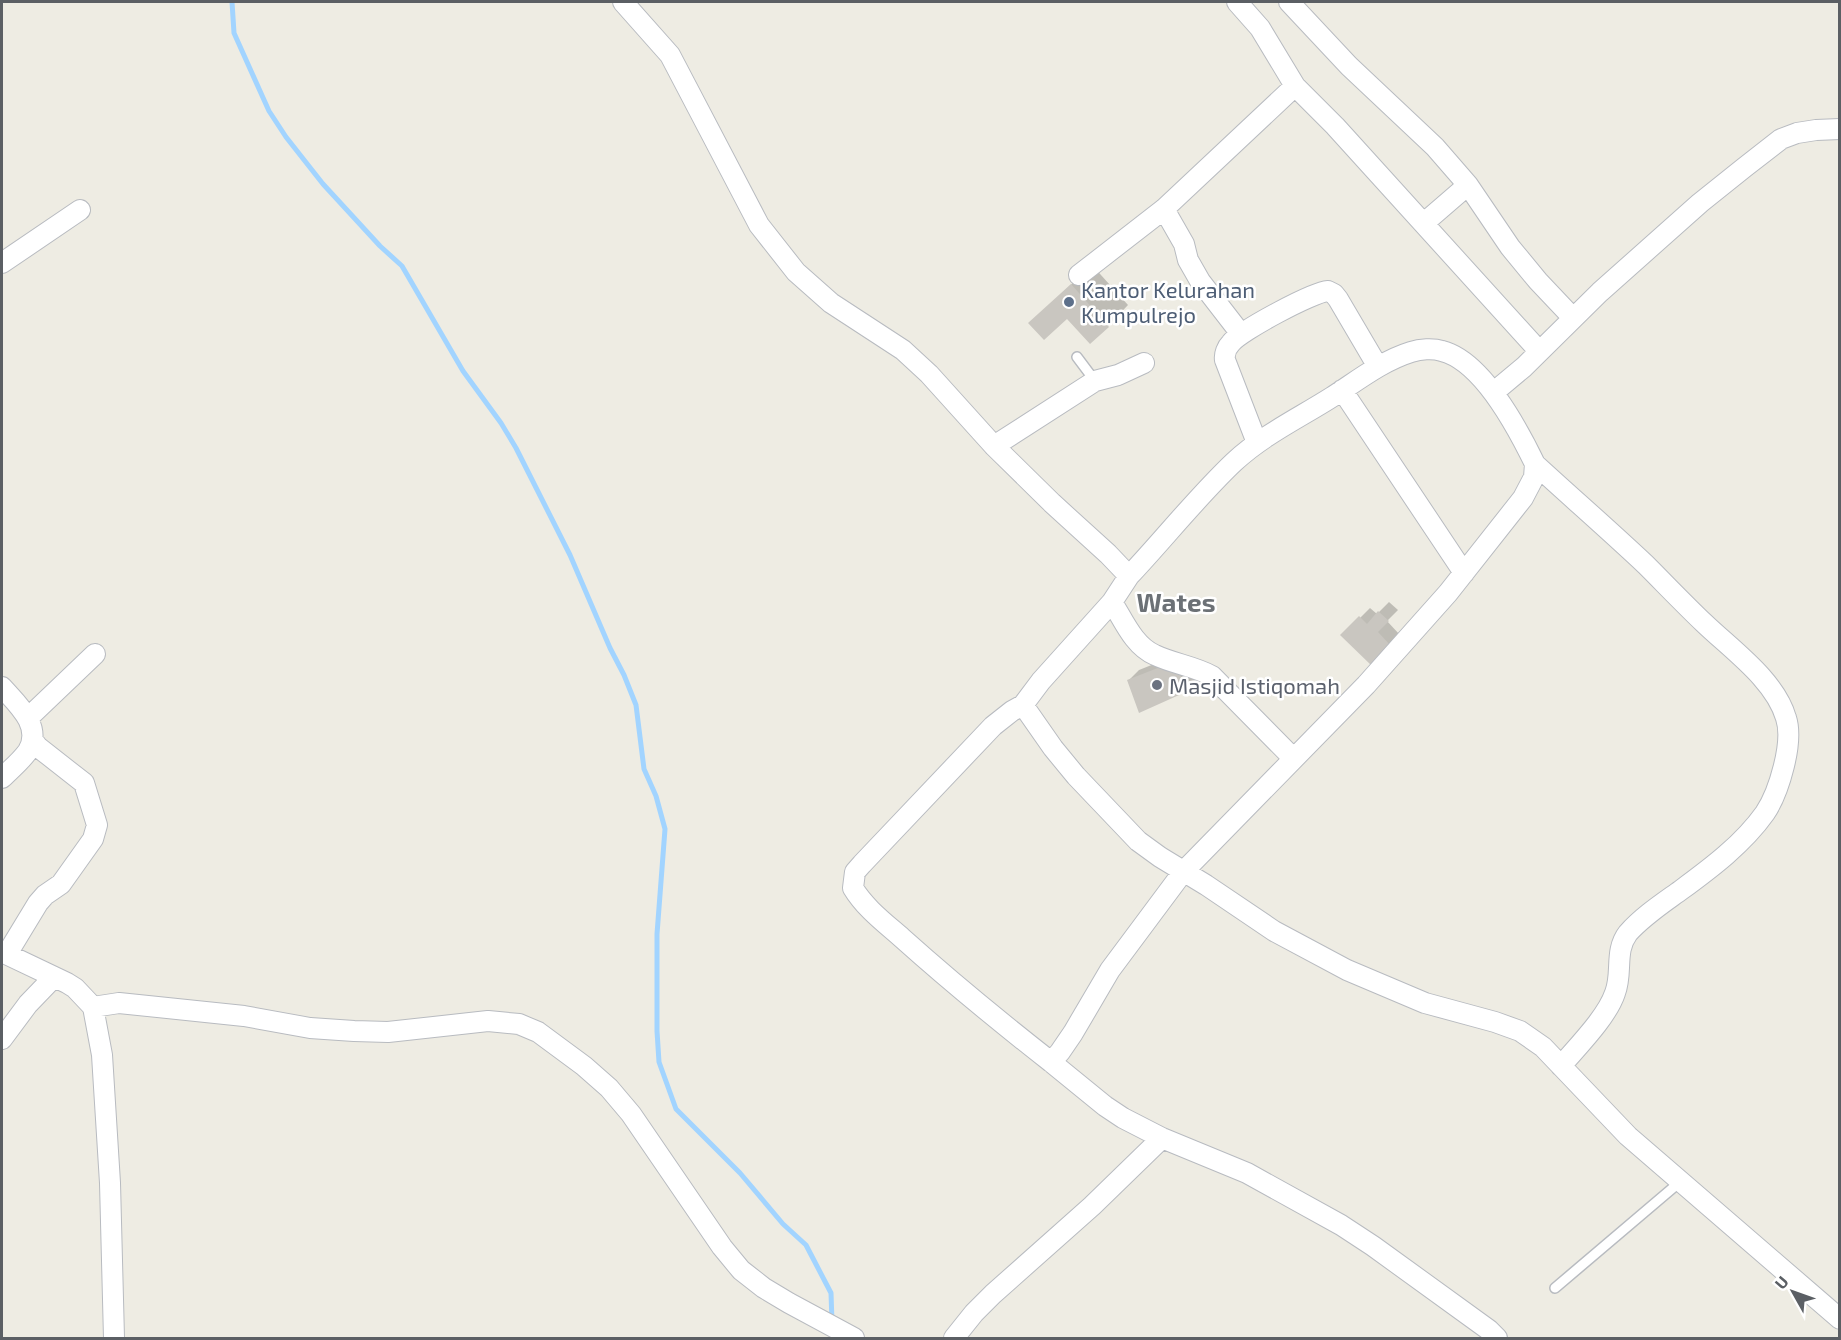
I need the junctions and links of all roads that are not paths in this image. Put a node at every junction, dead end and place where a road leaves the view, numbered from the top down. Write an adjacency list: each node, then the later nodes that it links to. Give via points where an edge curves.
1 (623, 2): 22 (street, via 670,55 759,225 796,272 831,303 903,350)
2 (1237, 2): 4 (street, via 1260,28)
3 (1289, 2): 6 (street, via 1349,66 1436,147)
4 (1295, 86): 7 (street); 9 (street)
5 (1839, 129): 12 (street, via 1797,133 1781,139 1700,203)
6 (1468, 185): 9 (street); 12 (street, via 1510,247)
7 (1164, 209): 11 (street); 13 (street, via 1200,281)
8 (80, 210): 10 (street)
9 (1424, 224): 14 (street)
10 (2, 263)
11 (1079, 275)
12 (1573, 318): 14 (street)
13 (1241, 334): 17 (street, via 1328,291 1338,299); 21 (street, via 1230,343 1224,356)
14 (1539, 351): 20 (street)
15 (1077, 357): 18 (lane)
16 (1144, 363): 18 (street)
17 (1378, 367): 19 (street); 20 (street, via 1413,351 1441,350 1457,356)
18 (1095, 381): 22 (street)
19 (1341, 390): 21 (street); 24 (street)
20 (1494, 392): 23 (street)
21 (1257, 443): 25 (street, via 1219,478)
22 (994, 446): 25 (street)
23 (1535, 464): 24 (street, via 1531,487); 40 (street, via 1752,668 1778,697 1788,731 1777,789 1765,813 1738,843 1628,934 1620,947 1618,981 1611,1004)
24 (1464, 573): 32 (street, via 1366,685)
25 (1129, 576): 26 (street)
26 (1112, 602): 29 (street); 32 (street, via 1141,645 1156,656 1212,676)
27 (95, 654): 30 (street)
28 (2, 687): 30 (street)
29 (1023, 705): 34 (street, via 1076,776 1120,823 1138,841); 39 (street, via 993,726 875,849 855,873 853,888 926,960)
30 (28, 718): 31 (street)
31 (32, 739): 33 (street, via 27,752); 35 (street, via 84,783 97,825 93,839 61,884 38,903)
32 (1293, 758): 34 (street)
33 (2, 778)
34 (1183, 872): 39 (street, via 1110,970); 40 (street, via 1274,931 1347,970 1425,1003 1520,1031)
35 (4, 953): 36 (street)
36 (54, 977): 37 (street, via 75,988); 38 (street)
37 (93, 1007): 45 (street, via 119,1003 244,1016 310,1028 388,1032 488,1021 519,1024 557,1044 609,1088 632,1114 741,1270 772,1293); 46 (street, via 102,1055 106,1112)
38 (2, 1039)
39 (1051, 1062): 41 (street, via 1105,1106)
40 (1561, 1066): 42 (street, via 1628,1136)
41 (1162, 1138): 47 (street, via 993,1294); 48 (street, via 1247,1173 1341,1225)
42 (1681, 1181): 43 (lane); 44 (street)
43 (1555, 1288)
44 (1839, 1319)
45 (850, 1336)
46 (114, 1338)
47 (954, 1338)
48 (1497, 1338)

